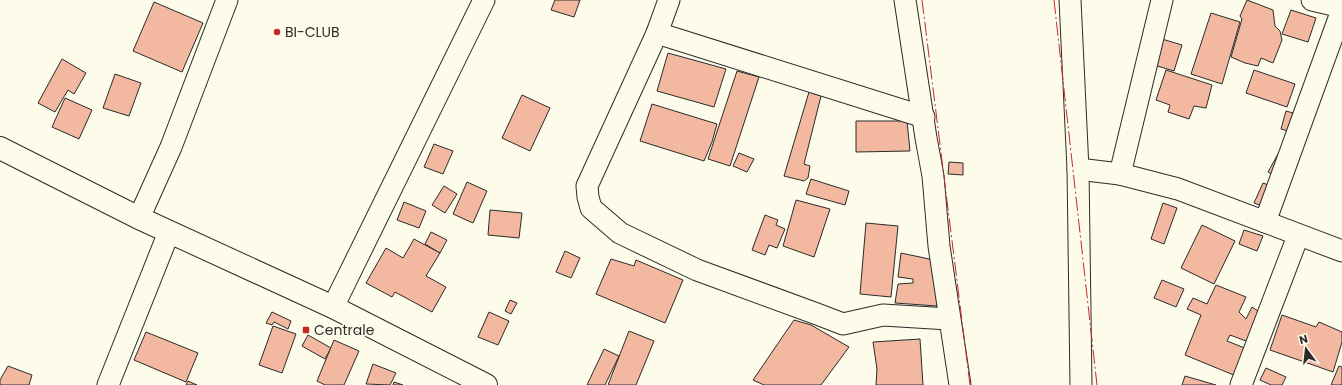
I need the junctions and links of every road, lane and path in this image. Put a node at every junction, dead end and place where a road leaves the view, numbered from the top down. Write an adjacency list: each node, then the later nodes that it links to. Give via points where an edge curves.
1 (227, 0): 14 (street, via 171,147)
2 (484, 0): 19 (street)
3 (669, 0): 9 (street)
4 (905, 0): 10 (street)
5 (1070, 0): 12 (street)
6 (1162, 0): 13 (street)
7 (1312, 0): 8 (street)
8 (1342, 8): 15 (street)
9 (657, 32): 10 (street); 20 (street, via 587,186 591,208 601,218 620,233 697,270 843,324 883,315)
10 (924, 117): 20 (street)
11 (0, 148): 14 (highway)
12 (1078, 169): 13 (street); 24 (street)
13 (1120, 174): 15 (street, via 1178,189)
14 (139, 218): 16 (highway)
15 (1265, 222): 17 (street)
16 (169, 232): 19 (highway); 21 (street)
17 (1298, 236): 18 (street); 25 (street)
18 (1342, 251)
19 (333, 307): 22 (highway)
20 (949, 319): 23 (street)
21 (108, 385)
22 (486, 385)
23 (960, 385)
24 (1080, 385)
25 (1241, 385)

